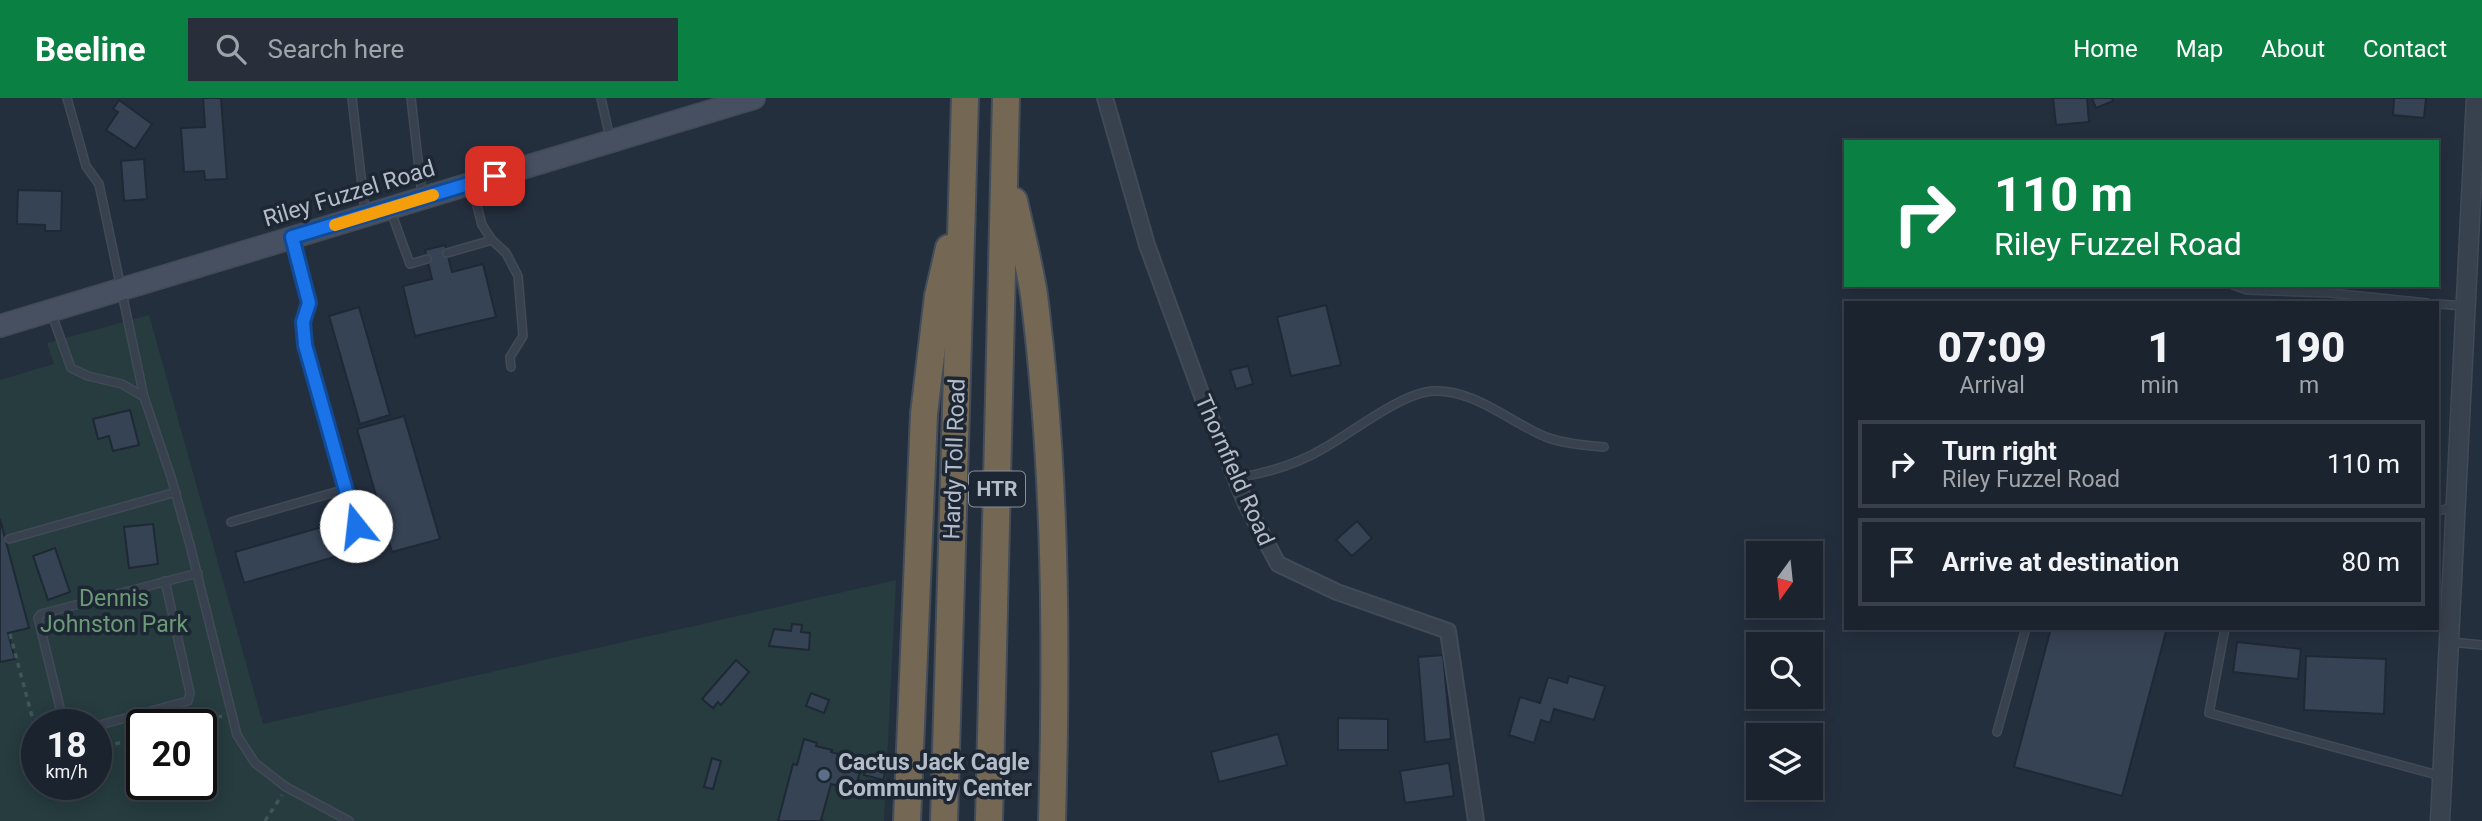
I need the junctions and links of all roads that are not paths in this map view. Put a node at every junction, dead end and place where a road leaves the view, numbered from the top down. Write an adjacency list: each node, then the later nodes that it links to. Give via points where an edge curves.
1 (67, 98): 23 (lane, via 86,166 99,184)
2 (352, 98): 17 (lane)
3 (411, 98): 15 (lane)
4 (601, 98): 11 (lane)
5 (754, 98): 10 (main road, Riley Fuzzel Road)
6 (965, 98): 14 (highway, Hardy Toll Road / HTR)
7 (1006, 98): 12 (highway, Hardy Toll Road / HTR)
8 (1105, 98): 32 (street, Thornfield Road, via 1147,245)
9 (2476, 98): 26 (street)
10 (716, 103): 11 (main road, Riley Fuzzel Road)
11 (610, 141): 13 (main road, Riley Fuzzel Road)
12 (1006, 158): 52 (highway, Hardy Toll Road / HTR); 53 (highway, via 1033,292 1048,436 1055,600)
13 (472, 183): 15 (main road, Riley Fuzzel Road); 19 (lane, via 482,225)
14 (962, 192): 50 (highway, via 938,296 924,414); 51 (highway, Hardy Toll Road / HTR)
15 (422, 199): 16 (main road, Riley Fuzzel Road)
16 (390, 208): 17 (main road, Riley Fuzzel Road); 21 (lane, via 410,264)
17 (366, 216): 18 (main road, Riley Fuzzel Road)
18 (292, 237): 23 (main road, Riley Fuzzel Road); 33 (lane, via 309,303 303,322 305,345)
19 (492, 240): 20 (lane); 29 (lane, via 506,253 518,276 523,336 510,357)
20 (447, 253)
21 (427, 259)
22 (2239, 287): 24 (lane)
23 (122, 288): 27 (main road, Riley Fuzzel Road); 30 (lane)
24 (2408, 301)
25 (2439, 304): 26 (lane)
26 (2465, 307): 35 (street)
27 (51, 311): 28 (main road, Riley Fuzzel Road); 30 (lane, via 71,369 122,384)
28 (0, 326)
29 (511, 367)
30 (144, 397): 34 (lane)
31 (1604, 447): 32 (lane, via 1566,443 1490,407 1452,393 1431,391 1398,403 1291,464)
32 (1235, 478): 54 (street, Thornfield Road, via 1278,564 1337,592 1448,631)
33 (346, 489): 36 (lane); 38 (lane)
34 (176, 492): 37 (lane); 39 (lane)
35 (2447, 509): 43 (street)
36 (231, 522)
37 (9, 538)
38 (361, 544)
39 (198, 573): 40 (lane); 49 (lane, via 237,735 255,763 286,787)
40 (165, 581): 45 (lane, via 41,614 38,618); 46 (lane, via 188,701)
41 (2025, 630): 47 (lane)
42 (2225, 630): 48 (lane, via 2209,713)
43 (2449, 642): 44 (lane); 48 (street)
44 (2482, 645)
45 (60, 709)
46 (112, 722)
47 (1997, 732)
48 (2442, 776): 55 (street)
49 (349, 821)
50 (907, 821)
51 (944, 821)
52 (989, 821)
53 (1052, 821)
54 (1476, 821)
55 (2440, 821)

